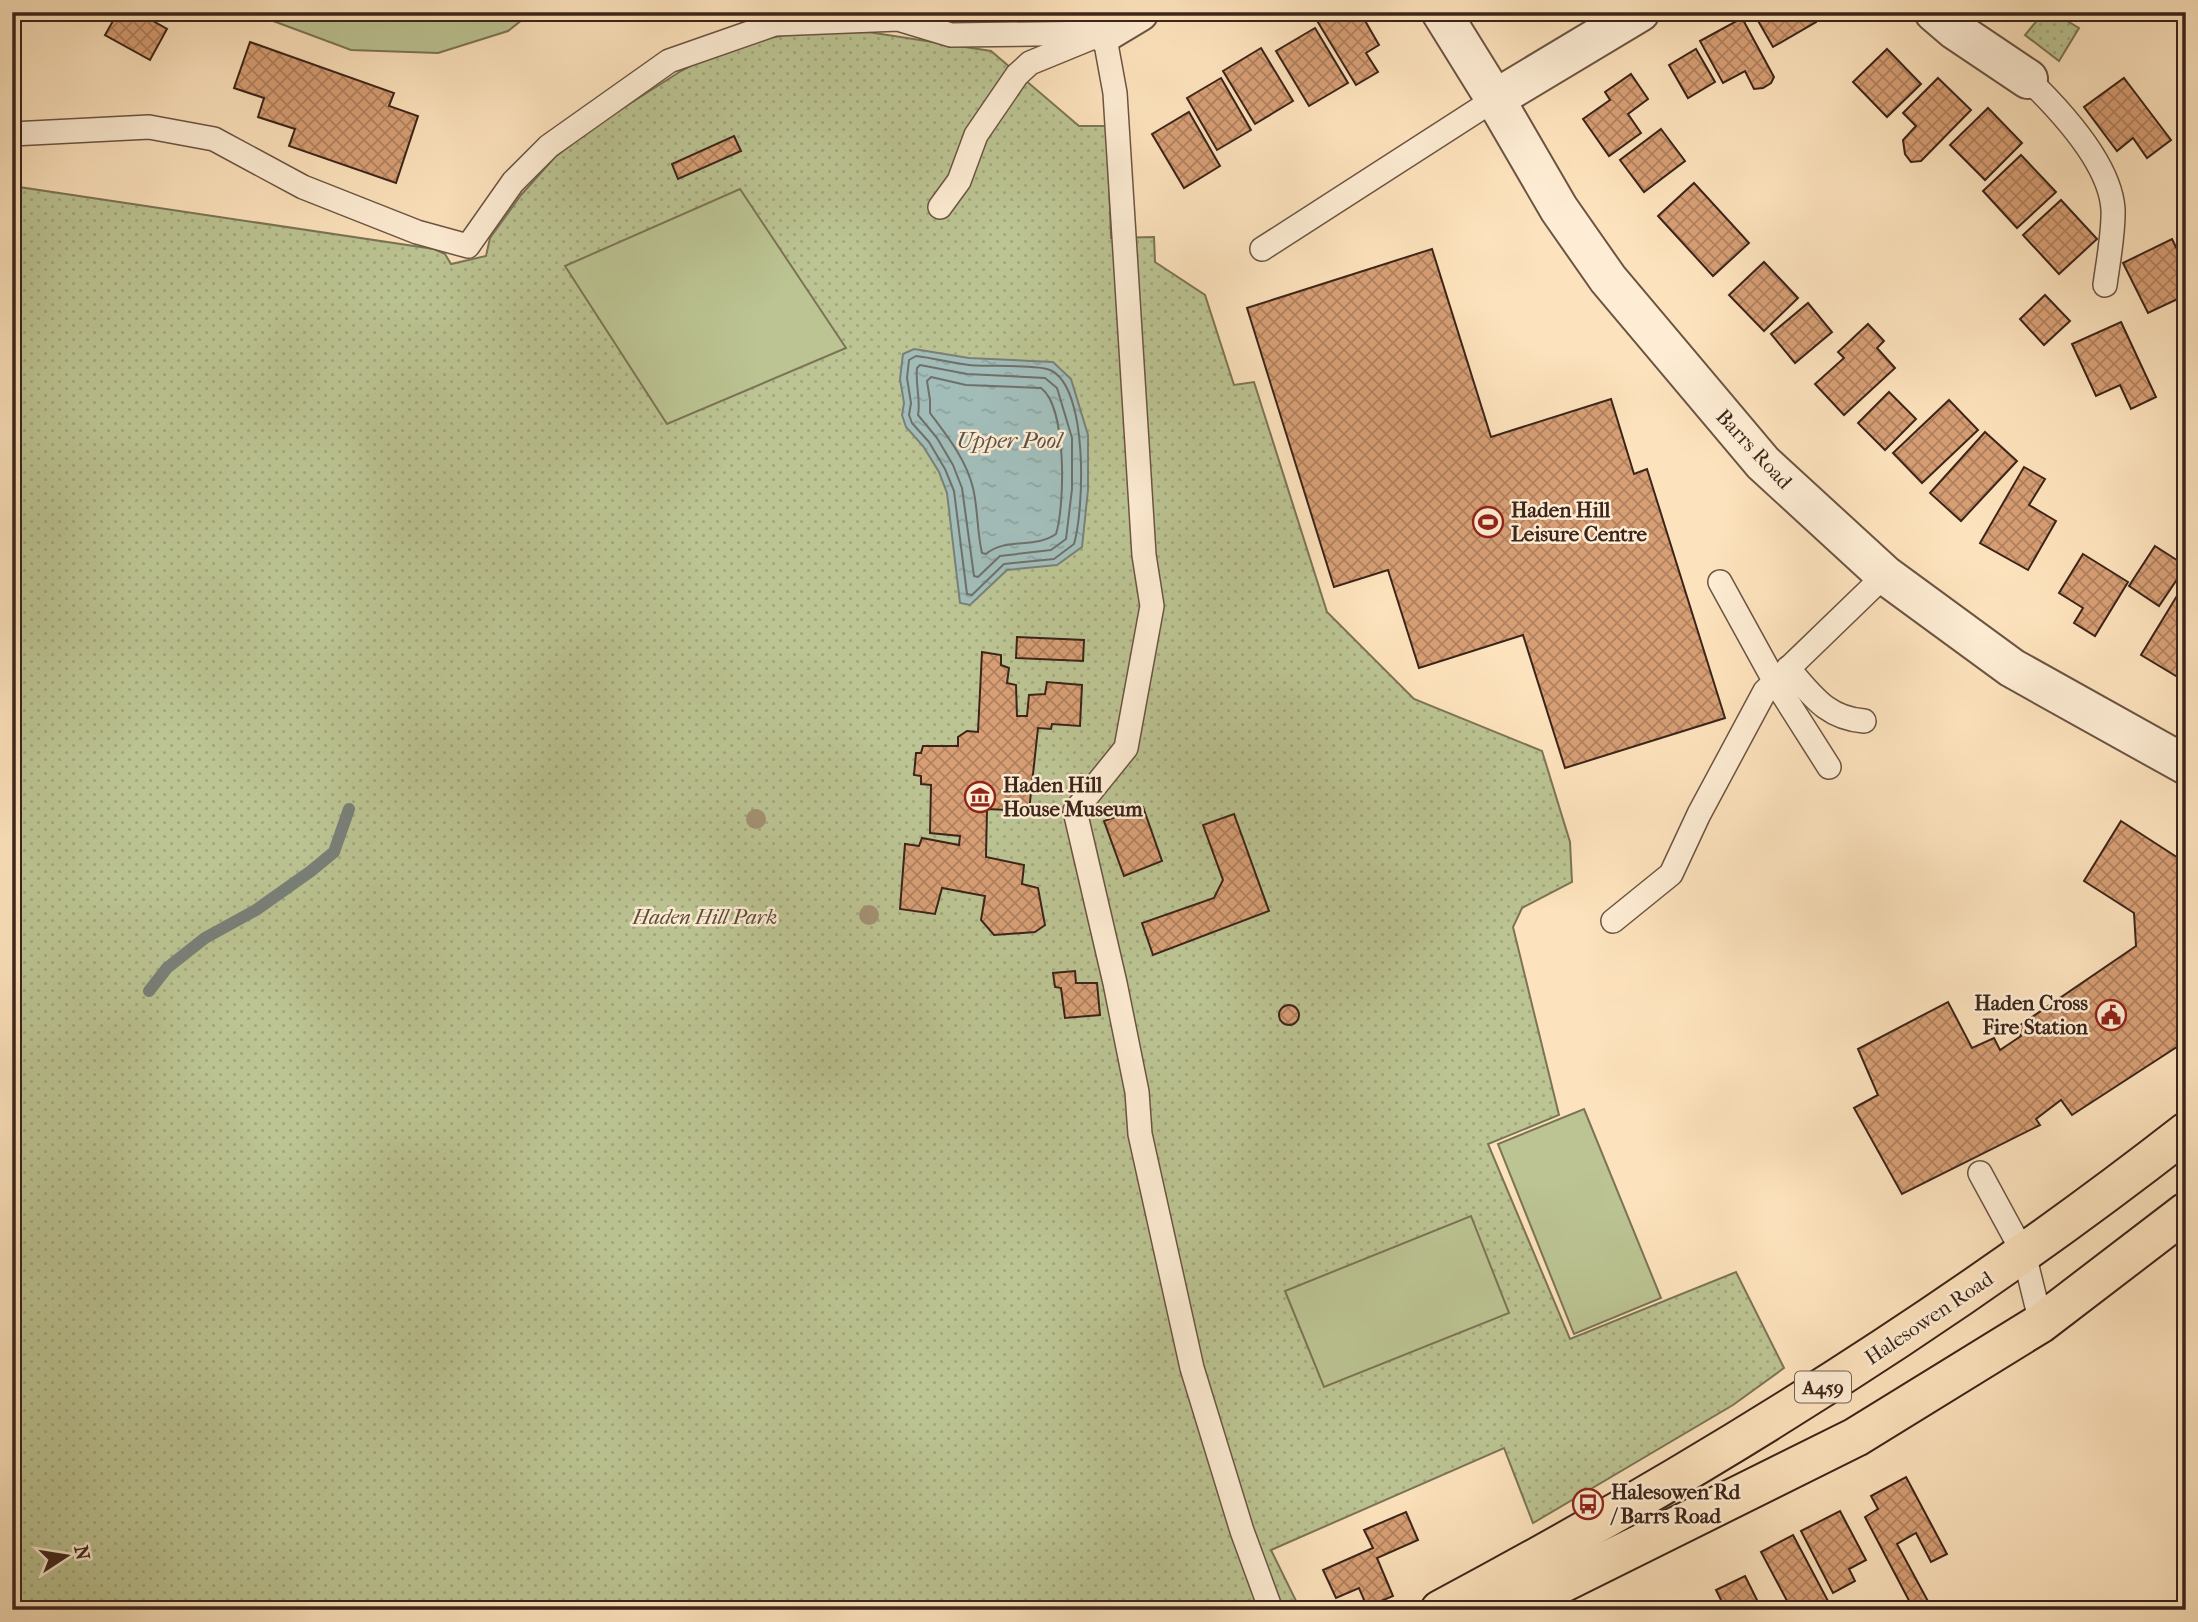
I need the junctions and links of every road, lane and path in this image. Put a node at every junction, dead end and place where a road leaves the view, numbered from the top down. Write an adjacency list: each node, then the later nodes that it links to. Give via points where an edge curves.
1 (1139, 12): 5 (street)
2 (1441, 12): 7 (street, Barrs Road)
3 (1640, 12): 7 (street)
4 (1934, 12): 6 (street)
5 (1104, 33): 8 (lane, via 951,35 898,19 775,24 669,61 549,146 513,182 468,246 417,232 303,187 214,139 149,127); 9 (lane, via 1030,63 1017,75 976,135 959,181); 24 (lane, via 1115,93 1144,555 1152,606 1126,748 1075,811 1115,982 1137,1092 1140,1134 1192,1368)
6 (2028, 79): 11 (lane, via 2095,158 2104,180 2113,208)
7 (1495, 99): 10 (lane); 12 (street, Barrs Road, via 1559,209 1608,279 1763,463)
8 (12, 134)
9 (940, 207)
10 (1262, 249)
11 (2105, 285)
12 (1885, 575): 14 (lane); 16 (street, Barrs Road, via 2012,668)
13 (1720, 582): 14 (lane)
14 (1782, 675): 15 (lane, via 1846,719); 17 (lane); 18 (lane, via 1765,691 1671,874)
15 (1864, 721)
16 (2186, 765)
17 (1829, 767)
18 (1613, 921)
19 (2186, 1132): 22 (main road, Halesowen Road / A459)
20 (1980, 1173): 22 (lane)
21 (2186, 1212): 23 (main road)
22 (2024, 1254): 23 (lane); 25 (main road, Halesowen Road / A459, via 1675,1479)
23 (2041, 1323): 26 (main road, via 1856,1437)
24 (1271, 1610)
25 (1440, 1610)
26 (1508, 1610)

